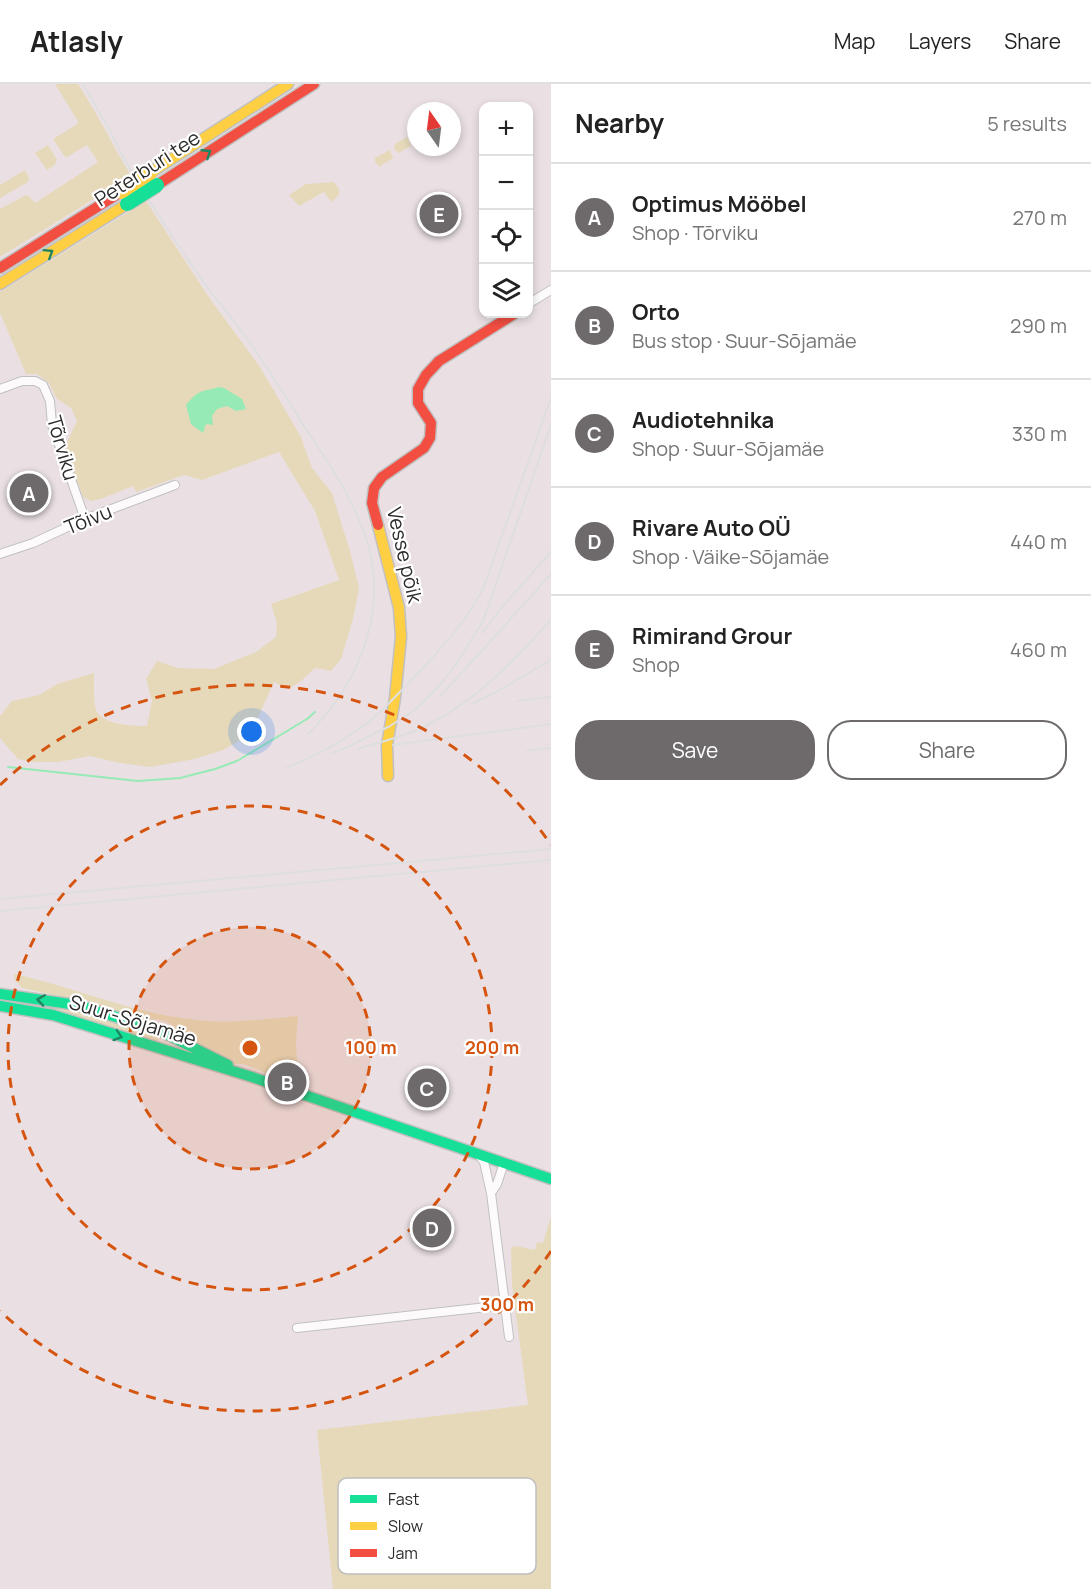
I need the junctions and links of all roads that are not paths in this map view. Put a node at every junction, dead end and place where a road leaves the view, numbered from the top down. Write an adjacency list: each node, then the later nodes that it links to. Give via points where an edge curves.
1 (288, 84): 3 (main road, Peterburi tee)
2 (314, 84): 3 (main road, Peterburi tee, one-way to 2)
3 (154, 179): 4 (main road, Peterburi tee, bridge)
4 (124, 198): 5 (main road, Peterburi tee); 6 (main road, Peterburi tee, one-way to 4)
5 (0, 268)
6 (0, 284)
7 (551, 290): 8 (street)
8 (533, 301)
9 (508, 318): 14 (main road, Vesse põik, via 439,361 426,375 418,389 418,403 431,423 430,438 424,448 382,477 374,488 372,503 399,608 401,637 387,745)
10 (0, 389): 12 (street, Tõrviku, via 22,381 43,385 50,401 52,425)
11 (175, 485): 12 (street, Tõivu)
12 (85, 519): 13 (street, Tõivu)
13 (0, 554)
14 (388, 776)
15 (0, 994): 17 (main road, Suur-Sõjamäe, one-way to 15, via 76,1005)
16 (0, 1006): 18 (main road, Suur-Sõjamäe, one-way to 18, via 52,1015)
17 (170, 1035): 18 (main road); 19 (main road, Suur-Sõjamäe)
18 (165, 1051): 19 (main road, Suur-Sõjamäe)
19 (252, 1077): 20 (main road, Suur-Sõjamäe)
20 (478, 1154): 21 (main road, Suur-Sõjamäe); 23 (street, via 487,1171)
21 (504, 1162): 22 (main road, Suur-Sõjamäe); 23 (street)
22 (551, 1179)
23 (491, 1193): 24 (street)
24 (505, 1305): 25 (street); 26 (street)
25 (297, 1328)
26 (509, 1337)

